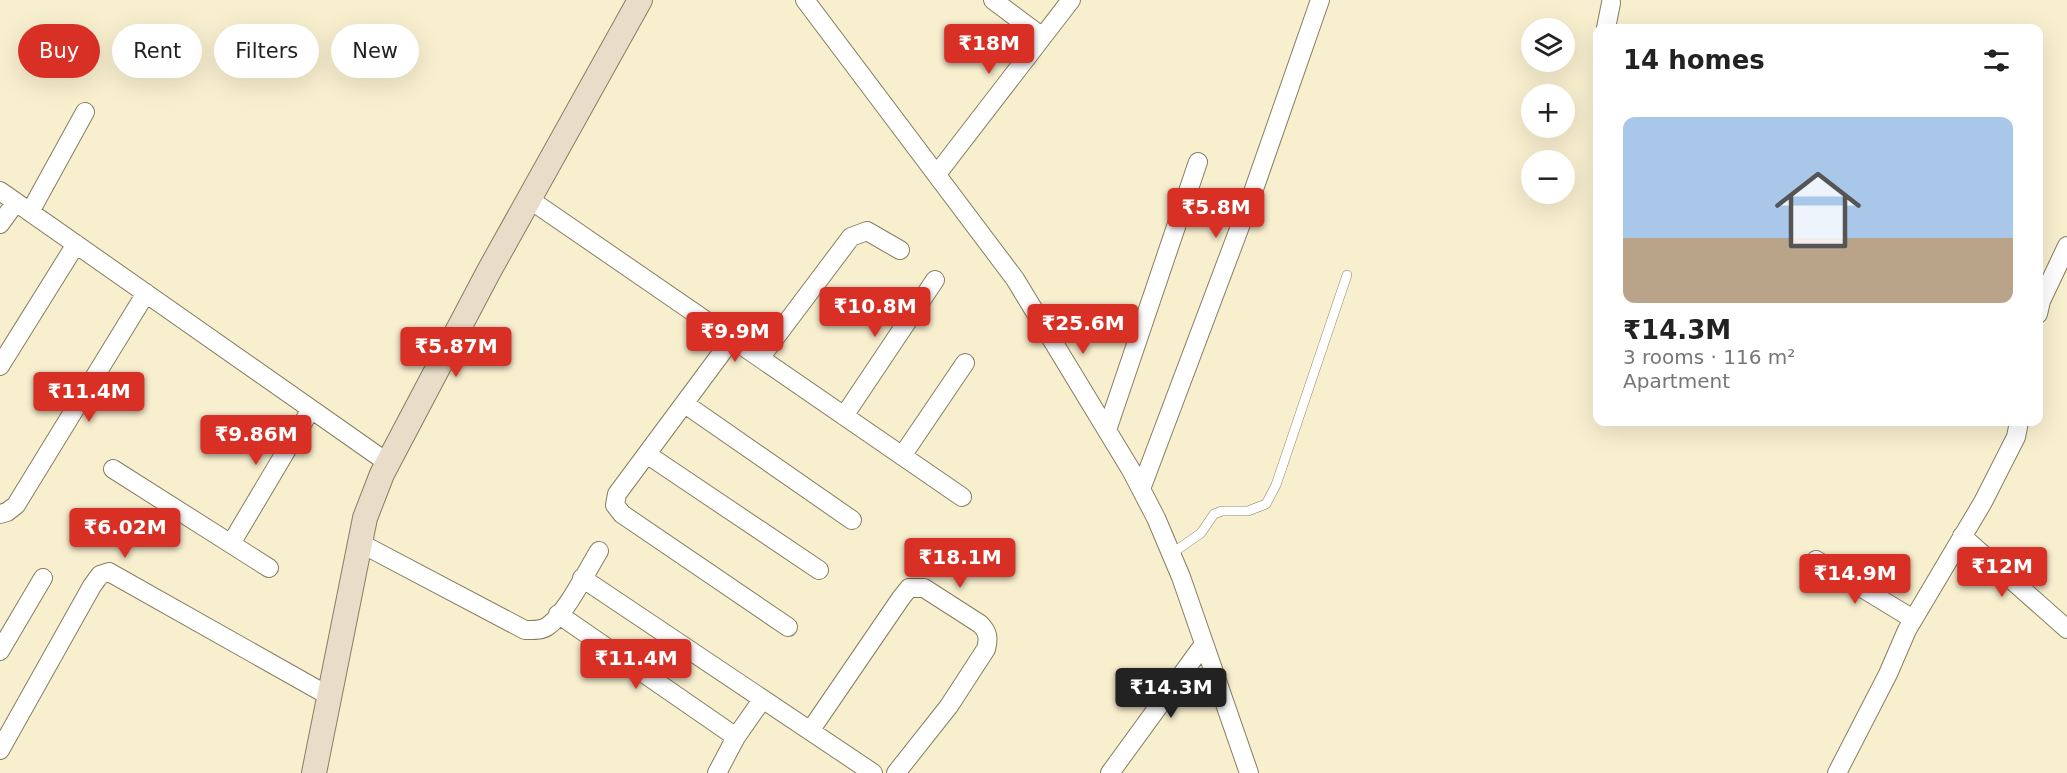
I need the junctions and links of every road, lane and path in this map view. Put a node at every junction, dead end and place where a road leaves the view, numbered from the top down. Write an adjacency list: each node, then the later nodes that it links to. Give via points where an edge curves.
1 (640, 0): 13 (street)
2 (805, 0): 11 (street)
3 (993, 0): 8 (street)
4 (1071, 0): 8 (street)
5 (1320, 0): 36 (street, via 1253,192)
6 (1611, 3): 7 (street)
7 (1607, 24)
8 (1041, 36): 11 (street)
9 (85, 112): 14 (street)
10 (1198, 162): 31 (street)
11 (937, 174): 31 (street, via 1015,279)
12 (0, 191): 14 (street)
13 (529, 200): 23 (street); 34 (street)
14 (23, 207): 15 (street); 16 (street)
15 (0, 224)
16 (76, 244): 21 (street); 26 (street)
17 (2067, 246): 22 (street)
18 (900, 250): 24 (street, via 867,231 851,237)
19 (1347, 275): 44 (lane, via 1276,485 1266,504 1248,511 1214,514 1202,534)
20 (935, 280): 29 (street)
21 (146, 293): 28 (street); 38 (street, via 15,505)
22 (2043, 296)
23 (732, 339): 24 (street); 27 (street)
24 (760, 358): 29 (street)
25 (965, 363): 33 (street)
26 (0, 366)
27 (685, 404): 32 (street); 39 (street)
28 (311, 409): 34 (street); 41 (street)
29 (844, 416): 33 (street)
30 (2018, 426): 40 (street, via 1983,502)
31 (1107, 430): 36 (street)
32 (648, 455): 47 (street); 52 (street, via 617,494 615,505 622,514)
33 (902, 456): 37 (street)
34 (388, 463): 42 (street, via 365,518)
35 (113, 468): 41 (street)
36 (1141, 489): 44 (street)
37 (962, 496)
38 (0, 514)
39 (852, 520)
40 (1962, 536): 51 (street); 53 (street)
41 (232, 542): 46 (street)
42 (360, 543): 50 (street, via 525,630 548,626); 56 (street)
43 (599, 551): 49 (street)
44 (1171, 554): 54 (street)
45 (1816, 560): 51 (street)
46 (269, 568)
47 (819, 570)
48 (43, 578): 55 (street)
49 (582, 578): 50 (street); 57 (street)
50 (558, 614): 59 (street)
51 (1913, 619): 67 (street)
52 (788, 627)
53 (2067, 629)
54 (1204, 644): 65 (street); 66 (street)
55 (0, 651)
56 (329, 696): 60 (street, via 109,572 92,586); 61 (street)
57 (762, 700): 58 (street); 59 (street)
58 (810, 731): 63 (street); 64 (street, via 901,598 909,588 924,588 980,624 989,640 949,706)
59 (736, 737): 62 (street)
60 (2, 740)
61 (314, 773)
62 (717, 773)
63 (873, 773)
64 (896, 773)
65 (1110, 773)
66 (1249, 773)
67 (1837, 773)

